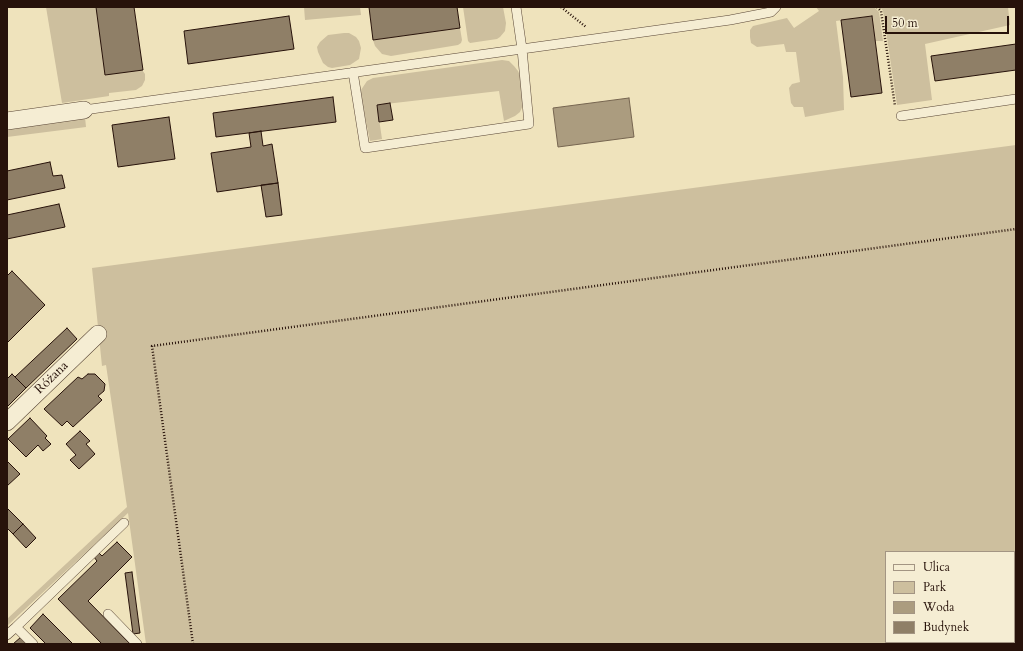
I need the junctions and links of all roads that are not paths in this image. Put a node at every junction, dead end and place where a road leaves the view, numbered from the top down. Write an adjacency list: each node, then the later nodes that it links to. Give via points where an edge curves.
1 (516, 7): 3 (lane)
2 (776, 7): 3 (lane, via 771,12 730,20)
3 (522, 49): 4 (lane); 4 (lane, via 529,124 384,146 365,148)
4 (353, 72): 6 (lane)
5 (1016, 99): 7 (lane)
6 (84, 110): 8 (street)
7 (902, 111)
8 (7, 121)
9 (98, 334): 10 (street, Różana)
10 (7, 422)
11 (124, 523): 13 (lane)
12 (108, 614): 16 (lane)
13 (16, 627): 14 (lane); 15 (lane)
14 (7, 635)
15 (33, 644)
16 (137, 644)

